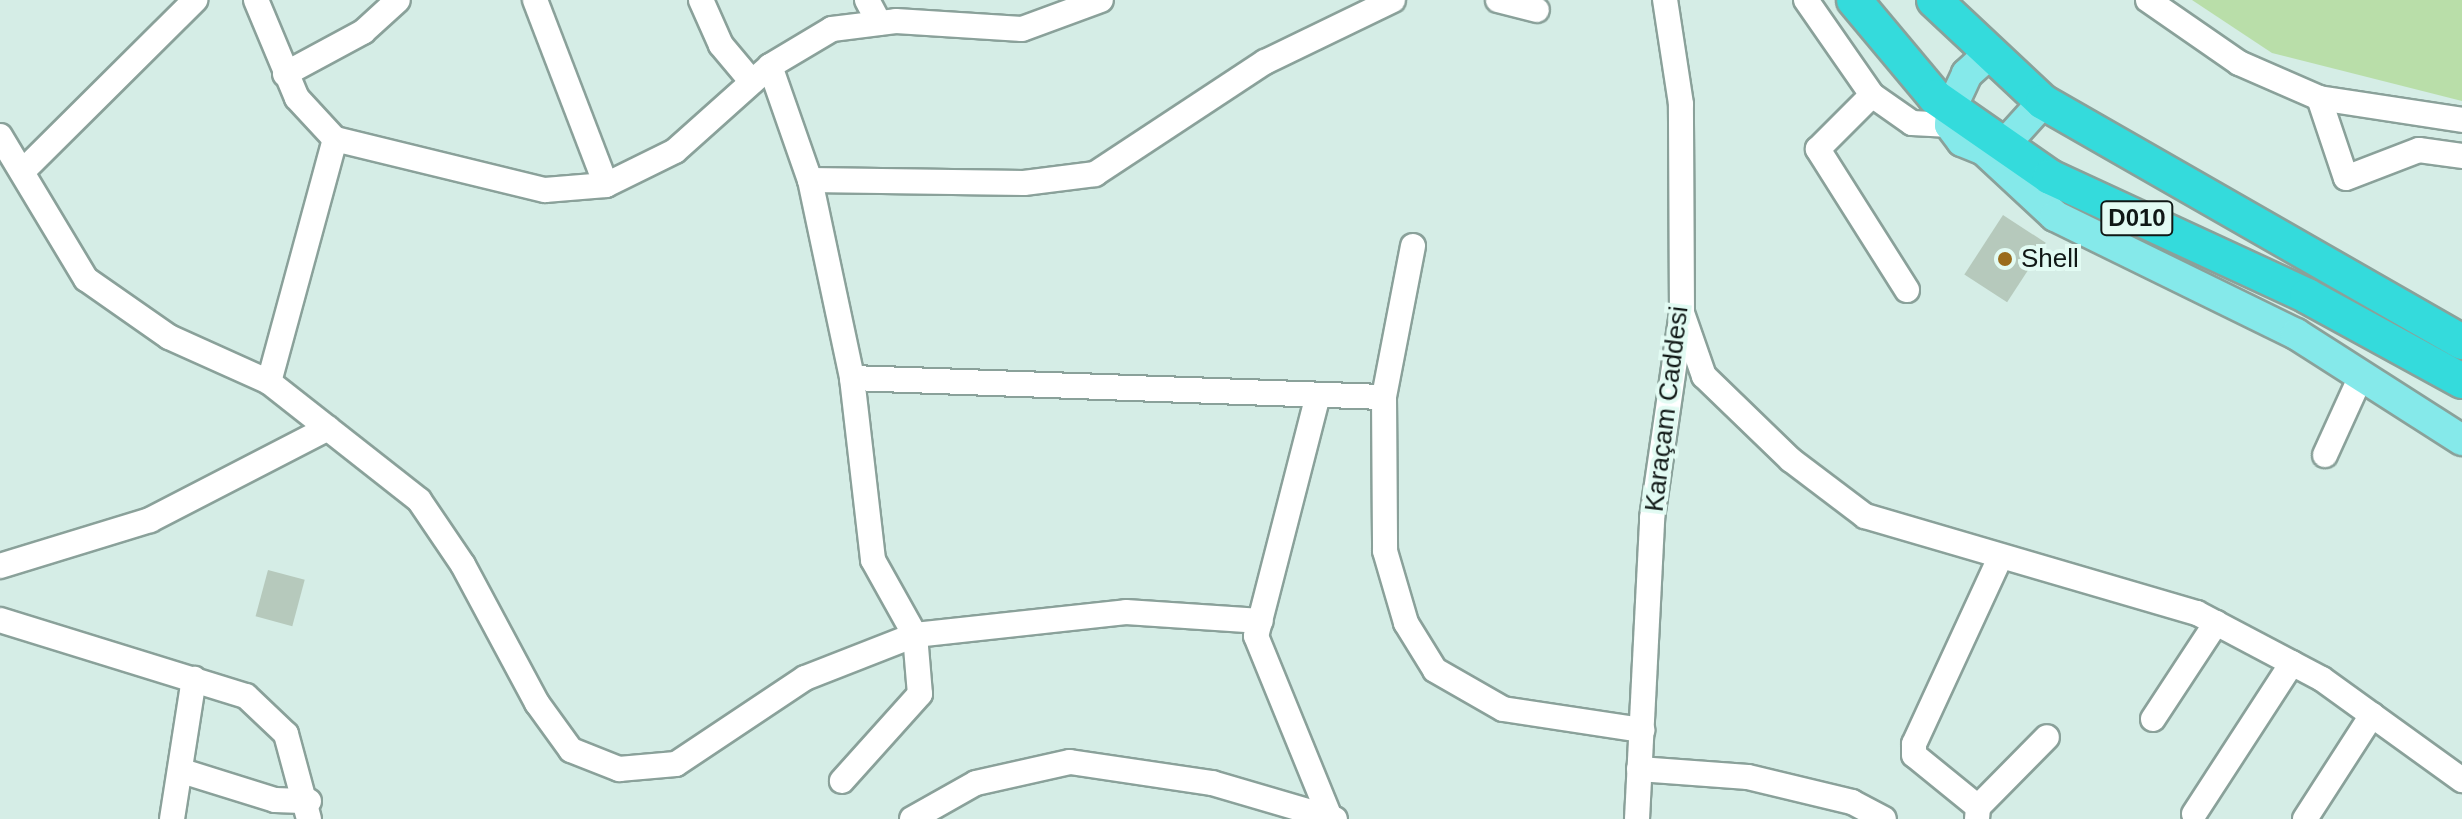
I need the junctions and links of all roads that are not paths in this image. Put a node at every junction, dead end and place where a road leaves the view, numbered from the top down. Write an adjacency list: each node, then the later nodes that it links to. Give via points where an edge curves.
1 (195, 0): 29 (street)
2 (256, 0): 18 (street)
3 (398, 0): 18 (street, via 363,32)
4 (535, 0): 31 (street)
5 (701, 0): 19 (street, via 721,45)
6 (867, 0): 16 (street)
7 (1101, 0): 16 (street, via 1022,29)
8 (1393, 0): 30 (street, via 1265,62 1095,174 1024,183)
9 (1498, 0): 15 (street)
10 (1665, 0): 34 (street, Karaçam Caddesi, via 1681,104)
11 (1806, 0): 20 (street)
12 (1854, 0): 23 (highway, D010)
13 (1934, 0): 17 (highway, D010)
14 (2148, 0): 21 (street, via 2239,63)
15 (1537, 10)
16 (879, 23): 19 (street, via 832,29)
17 (1989, 54): 22 (highway, D010); 23 (main road, via 1967,74)
18 (285, 74): 26 (street)
19 (761, 74): 30 (street); 31 (street, via 675,151)
20 (1872, 95): 23 (street, via 1912,123); 33 (street, via 1818,149)
21 (2319, 98): 24 (street); 28 (street, via 2346,178 2419,150)
22 (2043, 102): 27 (main road); 35 (highway, D010)
23 (1950, 117): 27 (highway, D010)
24 (2462, 120)
25 (0, 136): 29 (street)
26 (335, 139): 31 (street, via 545,190); 39 (street)
27 (1994, 147): 36 (main road, via 2055,216 2182,274); 38 (highway, D010, via 2307,296)
28 (2462, 156)
29 (23, 171): 39 (street, via 86,279 169,337)
30 (810, 180): 37 (street)
31 (606, 185)
32 (1413, 246): 41 (street)
33 (1907, 290)
34 (1682, 313): 45 (street, via 1704,376 1791,460 1865,516); 55 (street, Karaçam Caddesi, via 1652,518)
35 (2462, 342)
36 (2361, 376): 43 (main road); 44 (street)
37 (852, 378): 40 (street); 50 (street, via 873,560)
38 (2462, 381)
39 (269, 382): 42 (street)
40 (1318, 395): 41 (street); 48 (street)
41 (1384, 397): 55 (street, via 1385,551 1406,623 1435,670 1503,709)
42 (328, 428): 46 (street, via 150,520); 50 (street, via 419,500 571,750 619,769 676,764 805,678)
43 (2462, 440)
44 (2325, 455)
45 (2000, 558): 49 (street); 63 (street, via 1914,744 1914,755)
46 (0, 566)
47 (0, 620): 52 (street)
48 (1261, 621): 50 (street, via 1126,612); 65 (street, via 1256,636 1274,690)
49 (2216, 623): 51 (street); 54 (street)
50 (915, 635): 60 (street, via 920,694)
51 (2292, 663): 53 (street); 64 (street)
52 (194, 679): 58 (street); 61 (street, via 246,696 286,734)
53 (2372, 715): 59 (street); 70 (street)
54 (2153, 719)
55 (1642, 730): 57 (street, Karaçam Caddesi)
56 (2047, 737): 63 (street)
57 (1639, 769): 68 (street, Karaçam Caddesi); 69 (street, via 1748,777 1852,802)
58 (182, 771): 61 (street); 66 (street)
59 (2462, 780)
60 (842, 781)
61 (309, 810)
62 (941, 811): 65 (street, via 976,783 1070,762 1212,783); 67 (street)
63 (1977, 813)
64 (2194, 814)
65 (1332, 818)
66 (172, 819)
67 (912, 819)
68 (1637, 819)
69 (1884, 819)
70 (2305, 819)

